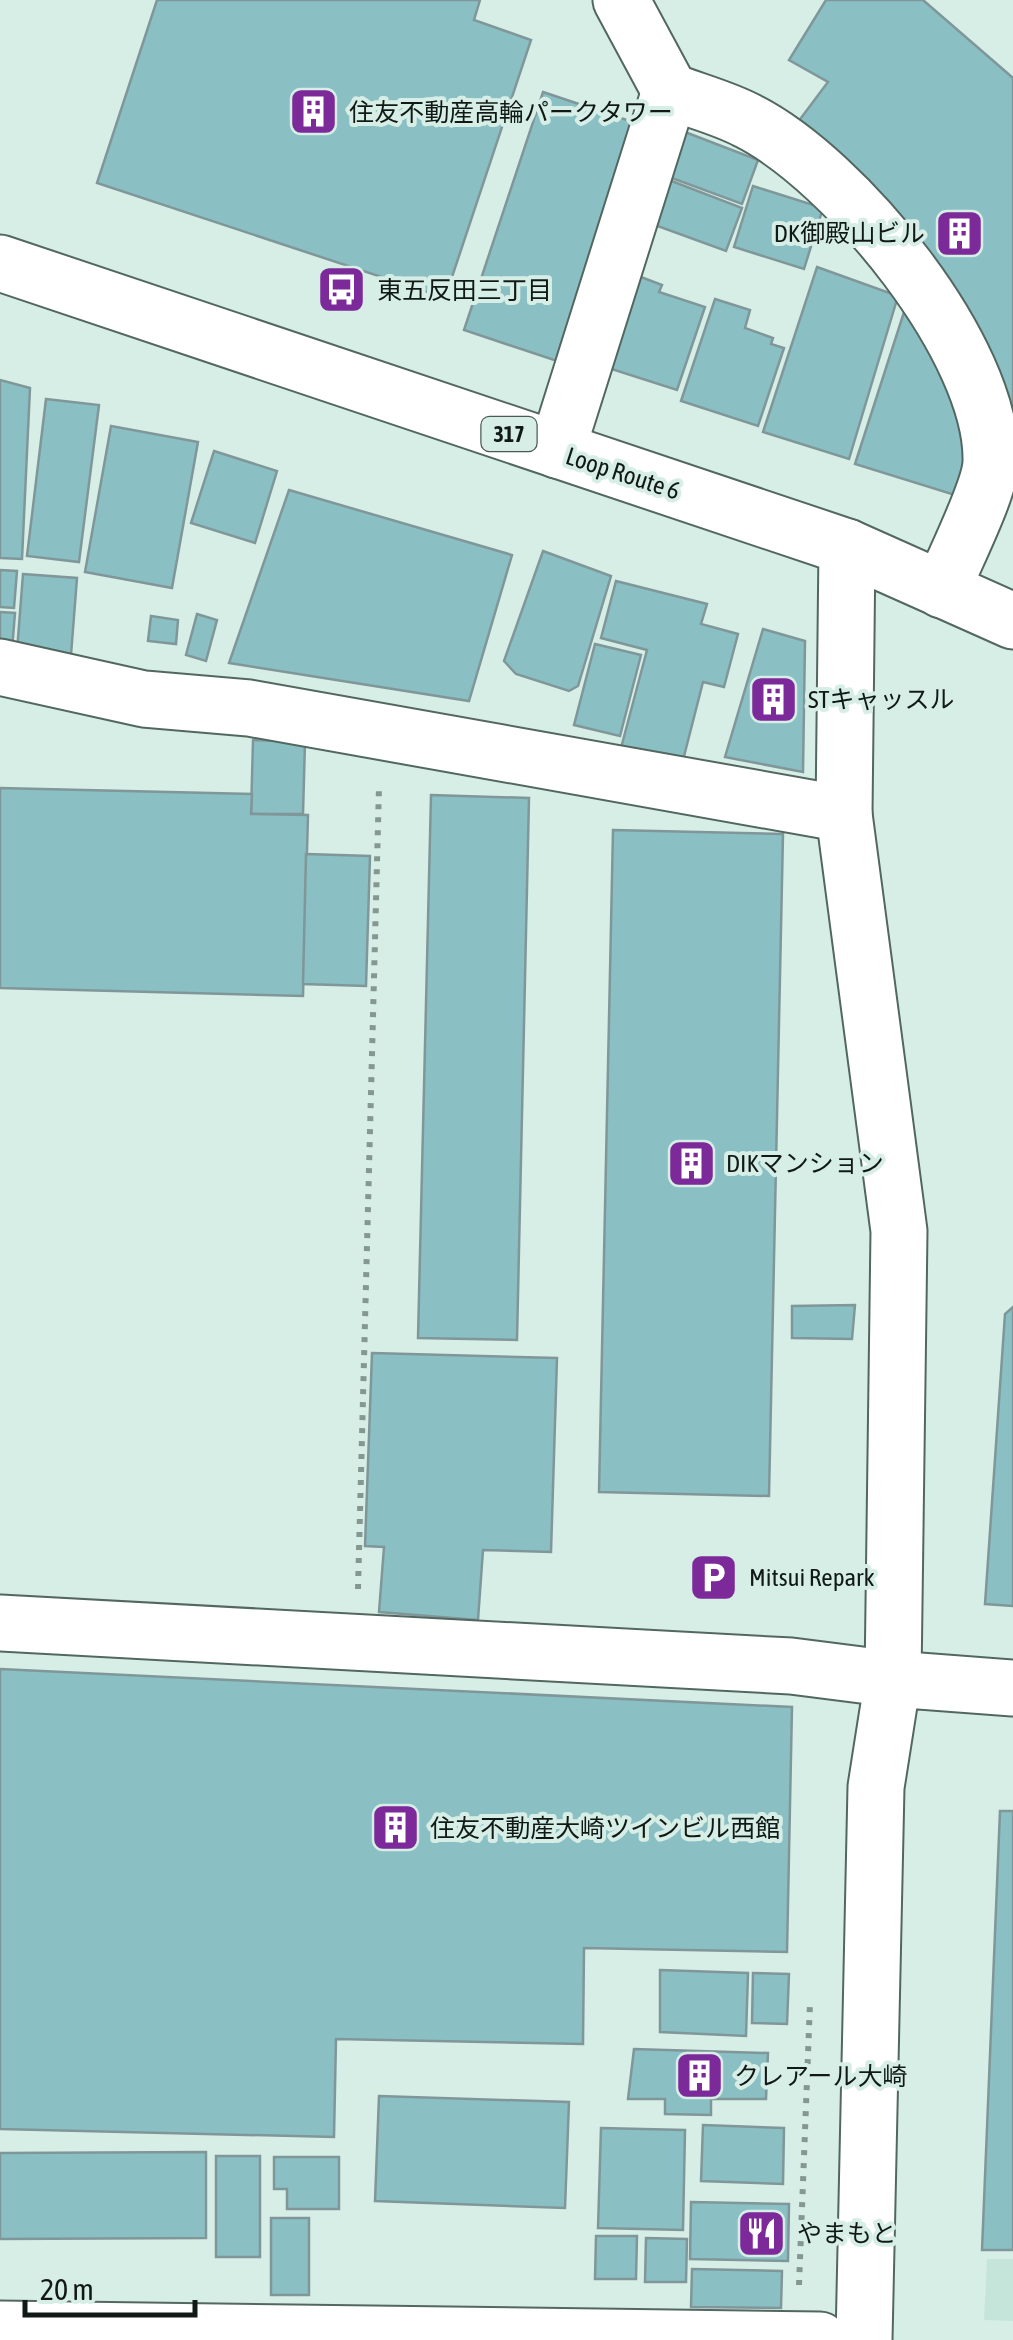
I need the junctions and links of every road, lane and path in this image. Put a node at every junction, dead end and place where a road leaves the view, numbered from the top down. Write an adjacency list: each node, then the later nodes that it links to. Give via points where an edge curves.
1 (621, 0): 2 (street)
2 (670, 91): 4 (street); 6 (street, via 749,121 813,166 898,260 958,346 991,428 991,468)
3 (0, 263): 4 (street, Loop Route 6 / 317)
4 (557, 450): 5 (street, Loop Route 6 / 317)
5 (847, 547): 6 (street, Loop Route 6 / 317); 10 (street)
6 (942, 590): 7 (street, Loop Route 6 / 317)
7 (1013, 621)
8 (0, 668): 9 (street, via 144,699 250,708)
9 (380, 731): 10 (street); 12 (path)
10 (844, 814): 13 (street, via 898,1231)
11 (0, 1623): 12 (street)
12 (357, 1640): 13 (street, via 791,1666)
13 (893, 1679): 14 (street); 18 (street, via 876,1787)
14 (1013, 1688)
15 (810, 1998): 16 (path)
16 (809, 2317): 17 (street)
17 (0, 2329)
18 (864, 2340)

